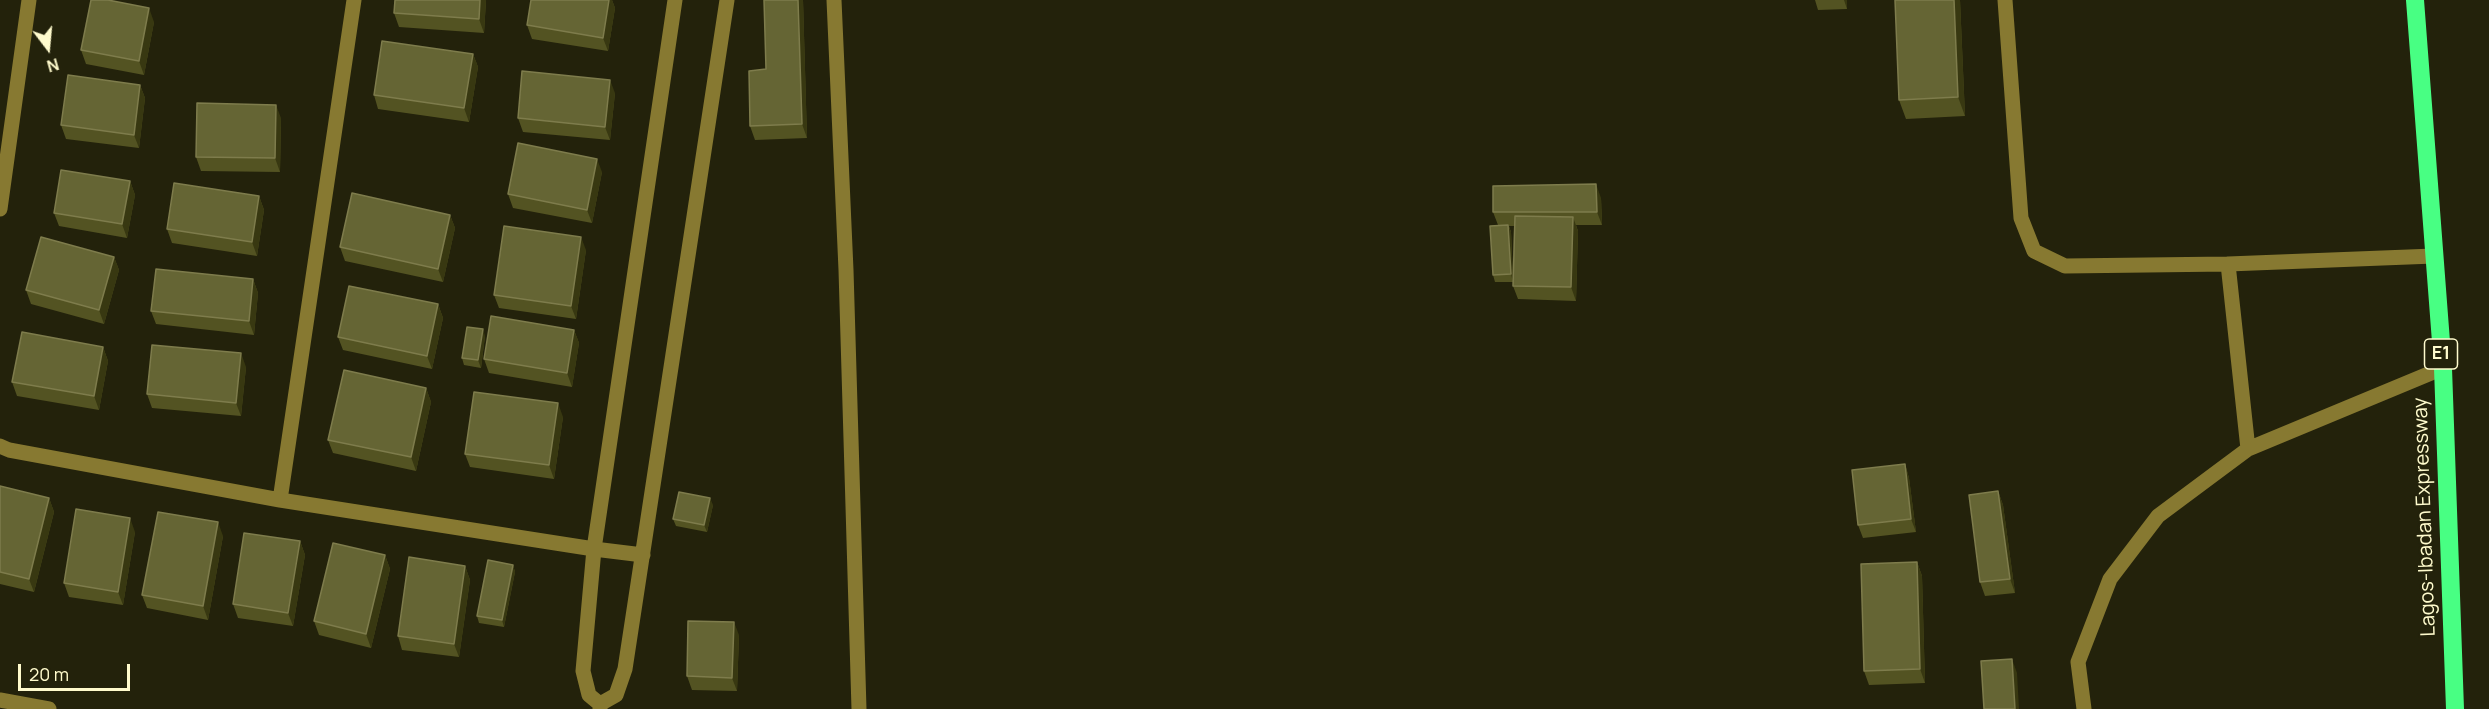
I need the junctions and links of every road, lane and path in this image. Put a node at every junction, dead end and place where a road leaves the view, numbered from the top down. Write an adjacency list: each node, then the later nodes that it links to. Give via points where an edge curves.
1 (29, 0): 8 (street)
2 (354, 0): 14 (street)
3 (675, 0): 15 (street)
4 (727, 0): 16 (street)
5 (834, 0): 20 (street)
6 (2005, 0): 10 (street, via 2021,218 2034,251 2065,266)
7 (2415, 0): 9 (highway, Lagos-Ibadan Expressway / E1)
8 (0, 209)
9 (2434, 256): 10 (street); 11 (highway, Lagos-Ibadan Expressway / E1)
10 (2228, 264): 13 (street)
11 (2442, 368): 13 (street); 22 (highway, Lagos-Ibadan Expressway / E1)
12 (0, 446): 14 (street)
13 (2248, 449): 21 (street, via 2158,516 2110,579 2078,662)
14 (280, 500): 15 (street)
15 (594, 549): 16 (street); 18 (street, via 583,671 590,695)
16 (643, 555): 18 (street, via 625,669 616,695)
17 (0, 700): 19 (street)
18 (600, 706)
19 (49, 709)
20 (859, 709)
21 (2084, 709)
22 (2455, 709)

